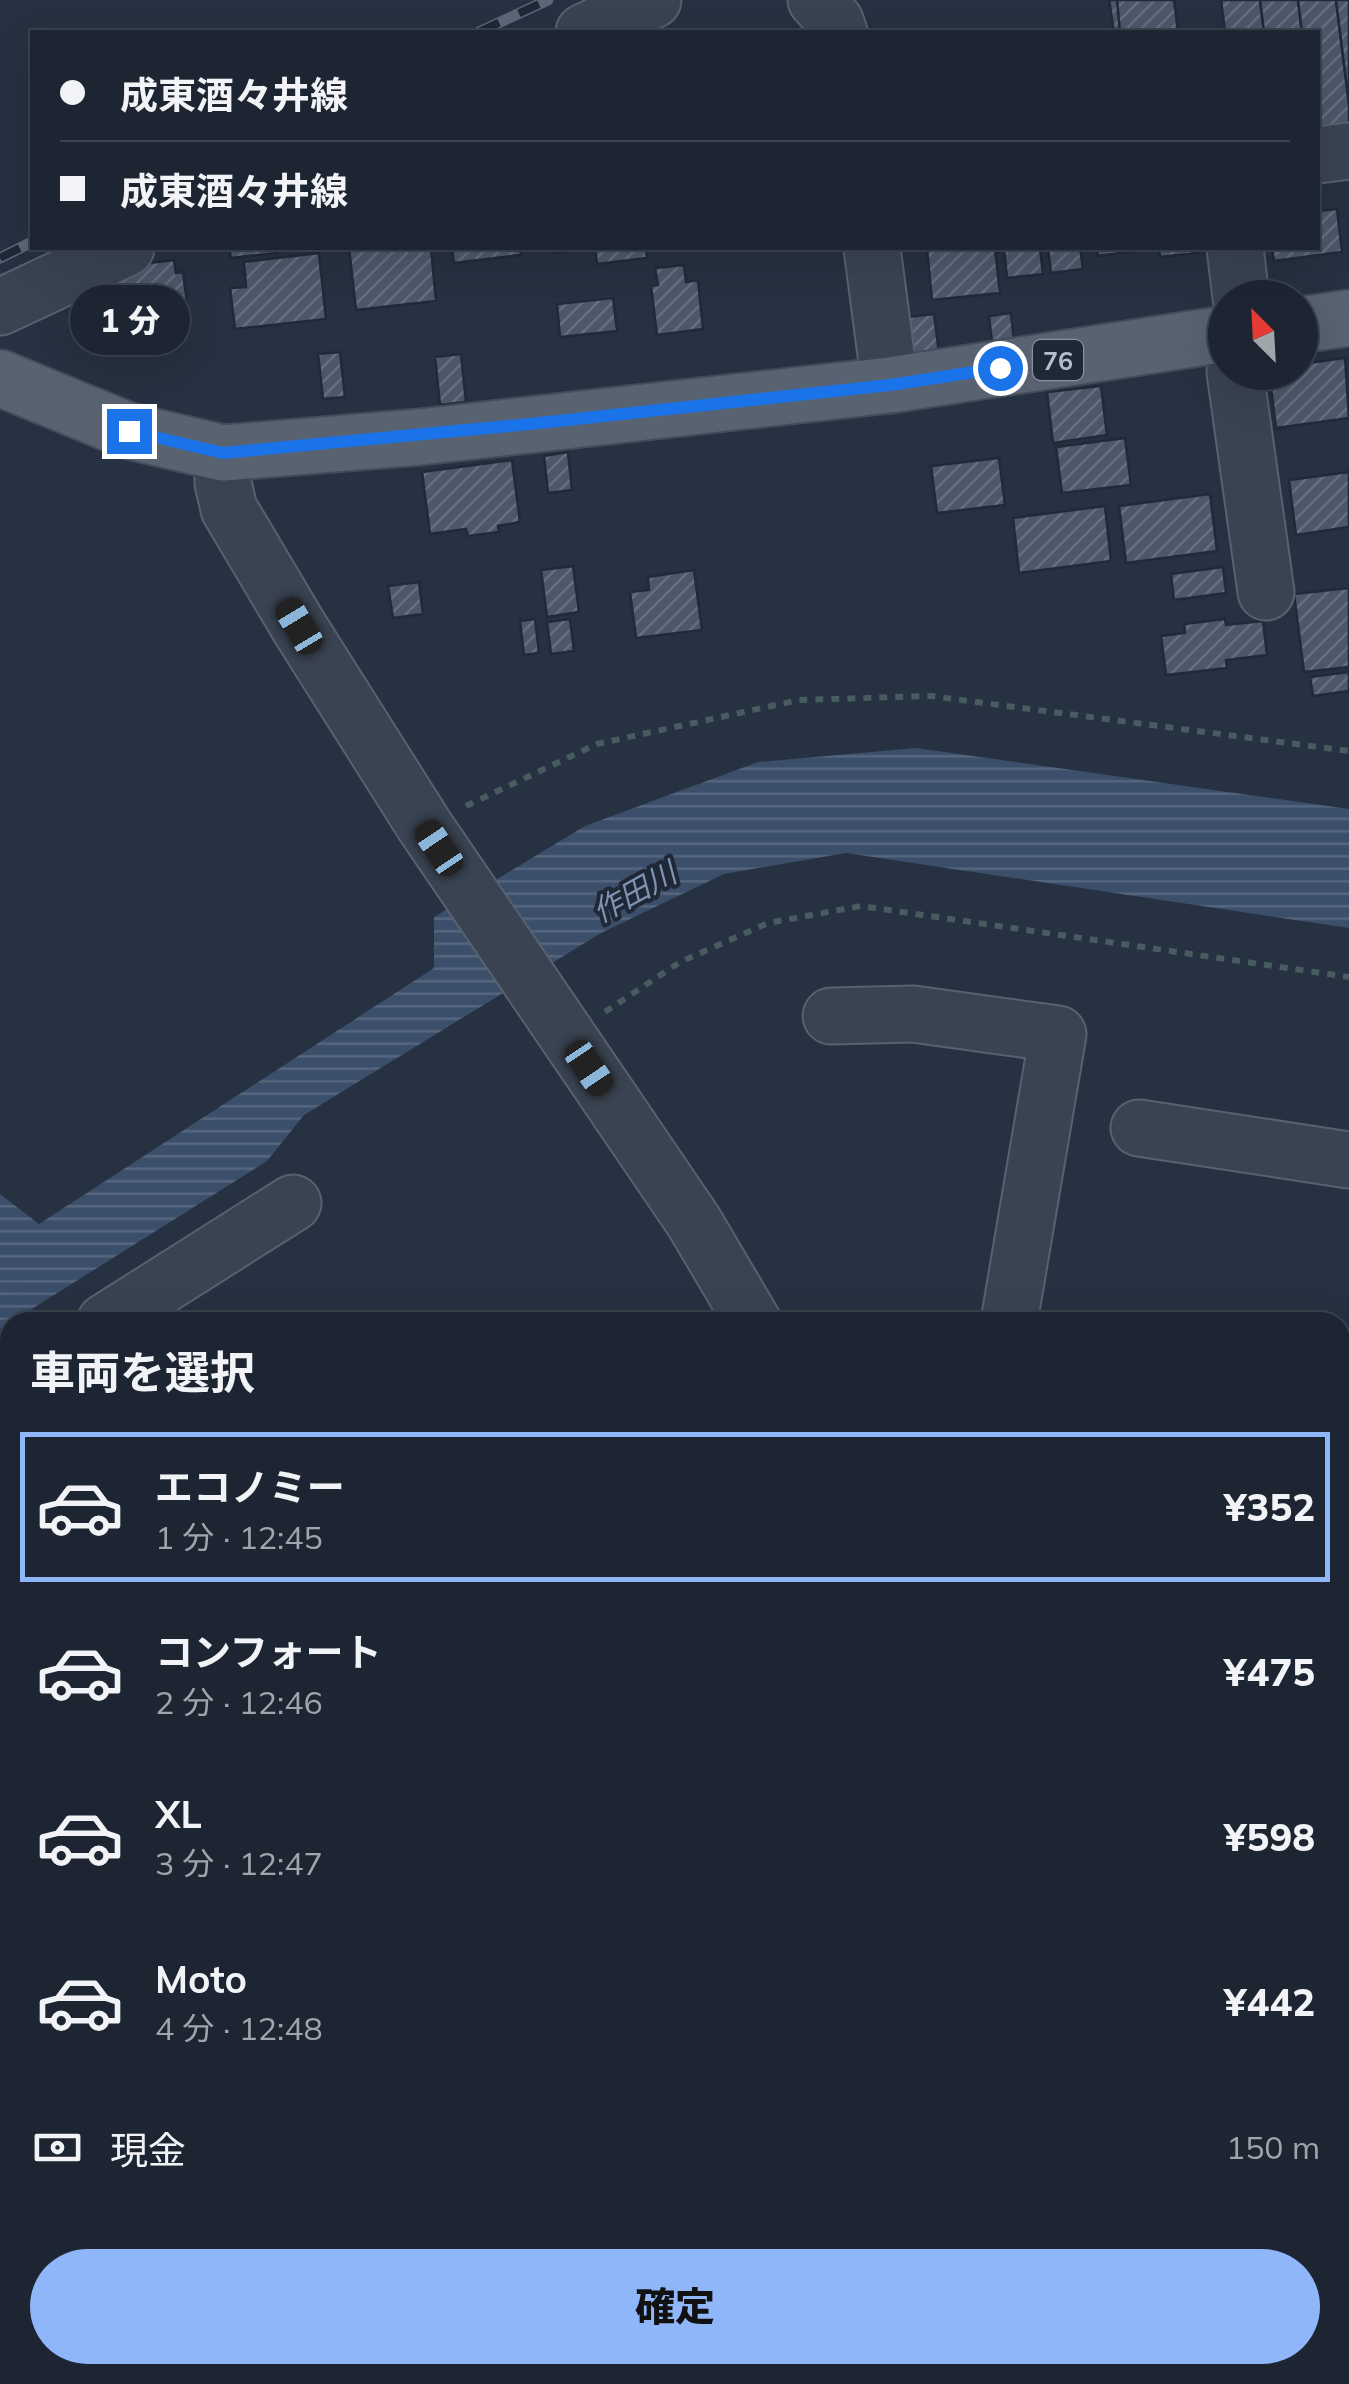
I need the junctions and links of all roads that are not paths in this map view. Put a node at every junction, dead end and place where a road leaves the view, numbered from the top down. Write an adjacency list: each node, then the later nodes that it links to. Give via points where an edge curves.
1 (653, 0): 3 (street)
2 (816, 0): 4 (street)
3 (588, 30)
4 (838, 30)
5 (1349, 151): 6 (street)
6 (1320, 155)
7 (122, 250): 11 (street)
8 (872, 250): 16 (street)
9 (1235, 250): 10 (street)
10 (1239, 280)
11 (0, 307)
12 (1349, 318): 13 (main road)
13 (1318, 322)
14 (1208, 337): 16 (main road, 76)
15 (0, 378): 18 (main road, 76, via 129,431)
16 (890, 385): 18 (main road, 76)
17 (1238, 390): 19 (street)
18 (223, 453): 25 (street, via 228,509 424,826 694,1222)
19 (1266, 592)
20 (831, 1016): 26 (street, via 913,1014 1058,1034)
21 (1138, 1128): 22 (street)
22 (1349, 1160)
23 (292, 1203): 24 (street)
24 (121, 1312)
25 (747, 1312)
26 (1011, 1312)

